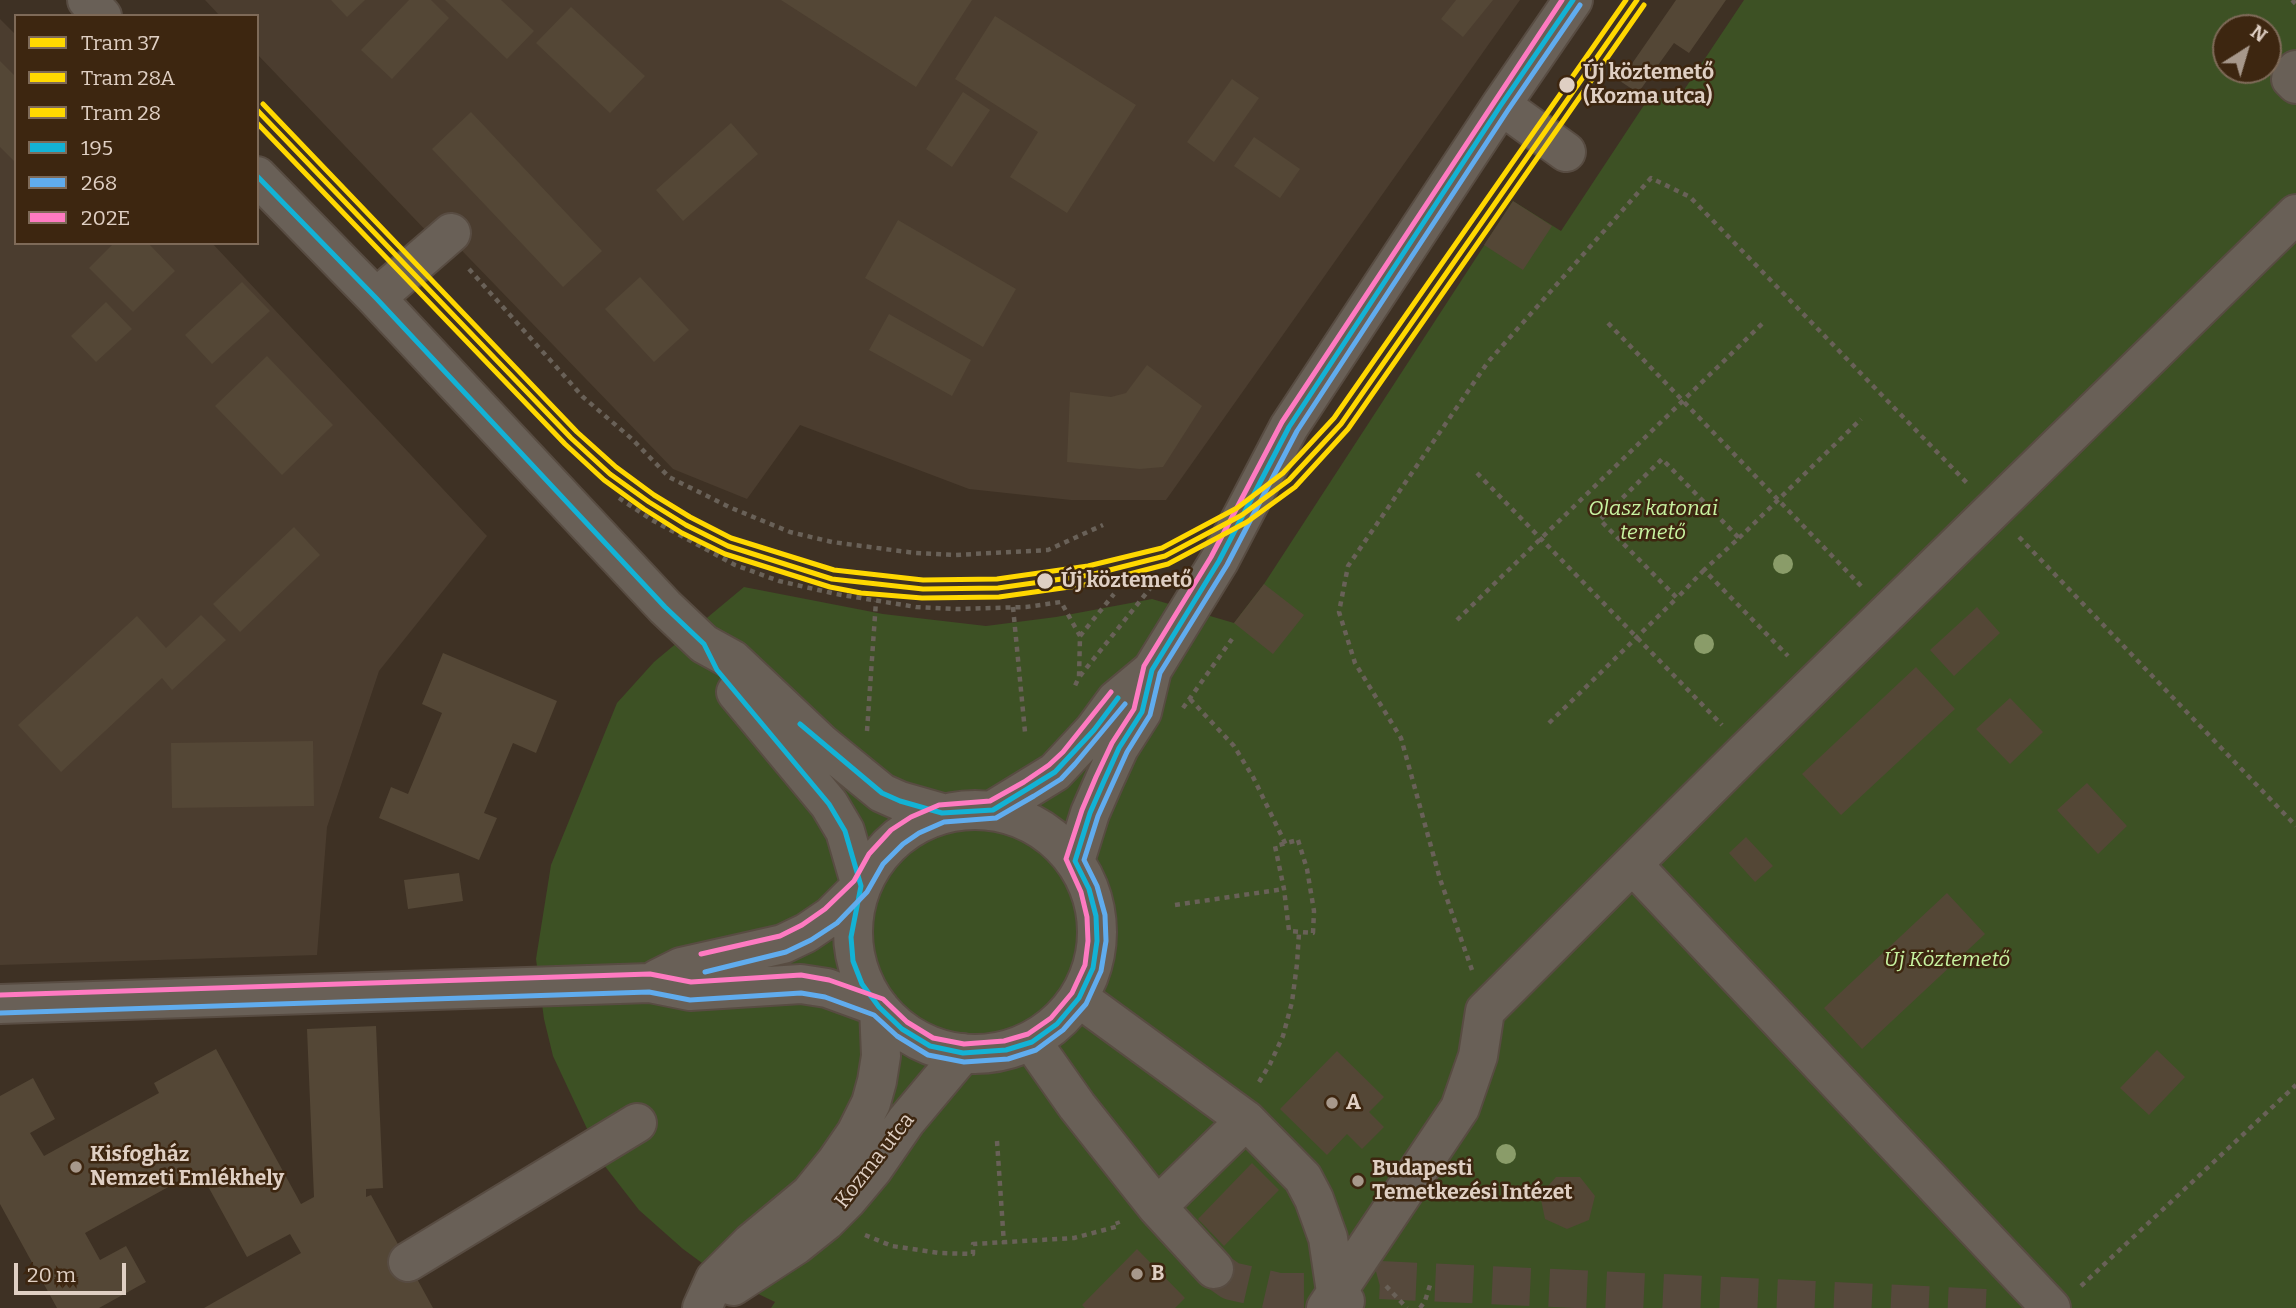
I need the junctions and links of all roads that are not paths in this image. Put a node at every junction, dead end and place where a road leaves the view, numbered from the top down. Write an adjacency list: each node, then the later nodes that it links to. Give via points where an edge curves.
1 (87, 0): 3 (street)
2 (1573, 0): 6 (street)
3 (100, 14)
4 (2296, 70): 5 (street, via 2291,79)
5 (2296, 84)
6 (1501, 104): 7 (street); 13 (street, via 1289,428 1219,561)
7 (1566, 152)
8 (259, 178): 11 (street)
9 (2296, 214): 17 (street)
10 (447, 236): 11 (street)
11 (376, 298): 12 (street)
12 (704, 644): 15 (street, via 733,660 882,793); 18 (street, via 717,670 829,804 845,831)
13 (1152, 670): 14 (street, via 1116,700 1055,772); 16 (street, via 1142,712 1104,781)
14 (993, 810): 15 (street); 16 (street, via 1025,819 1052,834)
15 (942, 813): 18 (street, via 897,837 876,859)
16 (1075, 862): 20 (street, via 1089,889 1097,941 1093,968)
17 (1633, 865): 30 (street); 31 (street, via 1485,1011 1478,1056 1460,1108)
18 (861, 887): 19 (street, via 831,916 783,944 681,967); 22 (street, via 854,913 853,961)
19 (650, 983): 21 (street); 22 (street, via 691,991 801,984 827,988)
20 (1079, 998): 23 (street, via 1057,1024); 25 (street)
21 (0, 1004)
22 (879, 1007): 24 (street, via 902,1030 930,1045); 32 (street, Kozma utca, via 877,1082 856,1133 810,1194 715,1279)
23 (1032, 1042): 24 (street, via 1006,1050); 27 (street)
24 (963, 1053): 32 (street, Kozma utca, via 826,1222)
25 (1249, 1106): 27 (street); 31 (street, via 1314,1199 1328,1238)
26 (637, 1123): 28 (street)
27 (1157, 1207): 29 (street)
28 (408, 1262)
29 (1214, 1269)
30 (2065, 1299)
31 (1333, 1304)
32 (704, 1306)

